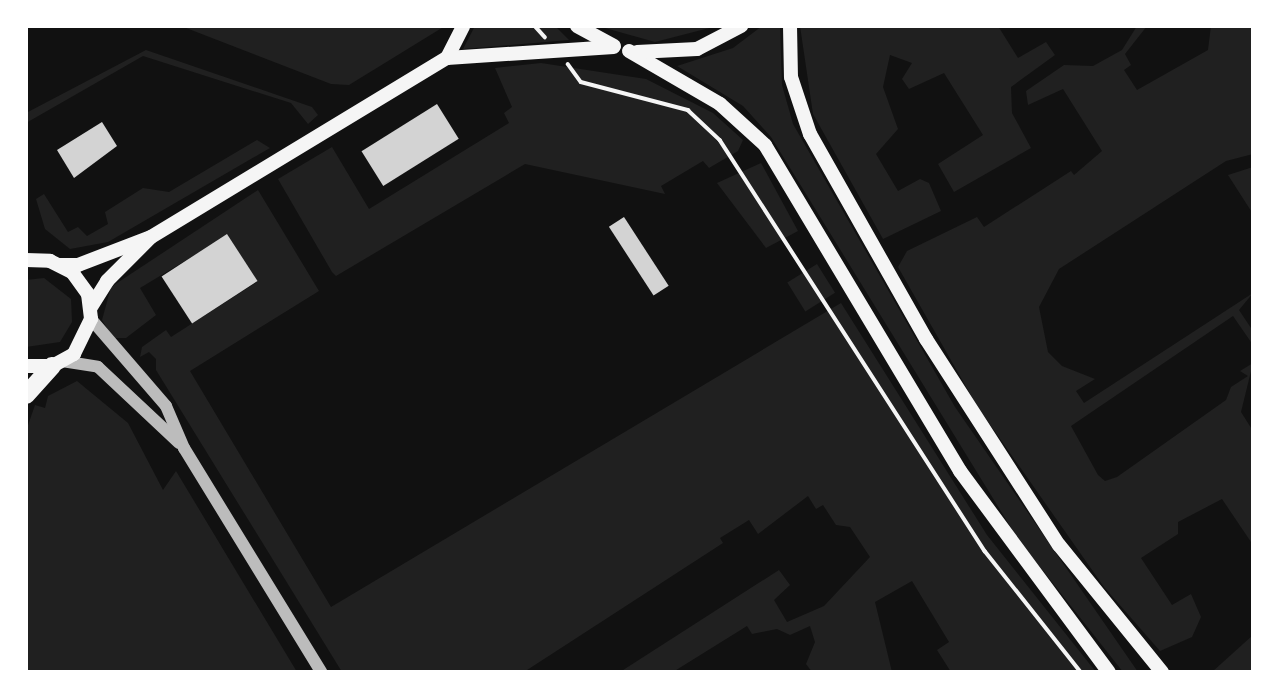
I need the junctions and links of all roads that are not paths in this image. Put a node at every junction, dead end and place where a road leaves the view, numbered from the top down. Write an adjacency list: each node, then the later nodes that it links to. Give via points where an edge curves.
1 (463, 26): 6 (main road)
2 (577, 26): 5 (main road)
3 (741, 26): 5 (main road, via 697,49)
4 (790, 26): 17 (main road, via 791,77 810,134 926,339 1059,545)
5 (621, 49): 6 (main road); 16 (main road, via 720,104 765,145 960,471)
6 (447, 58): 7 (main road)
7 (151, 237): 9 (main road, via 85,263); 10 (main road, via 107,281)
8 (26, 260): 9 (main road)
9 (60, 265): 10 (main road, via 81,282)
10 (91, 313): 11 (main road, via 82,343); 14 (street, via 160,398)
11 (57, 363): 12 (main road); 13 (highway); 14 (street, via 98,367)
12 (26, 366)
13 (26, 395)
14 (184, 448): 15 (street)
15 (321, 672)
16 (1109, 672)
17 (1162, 672)

